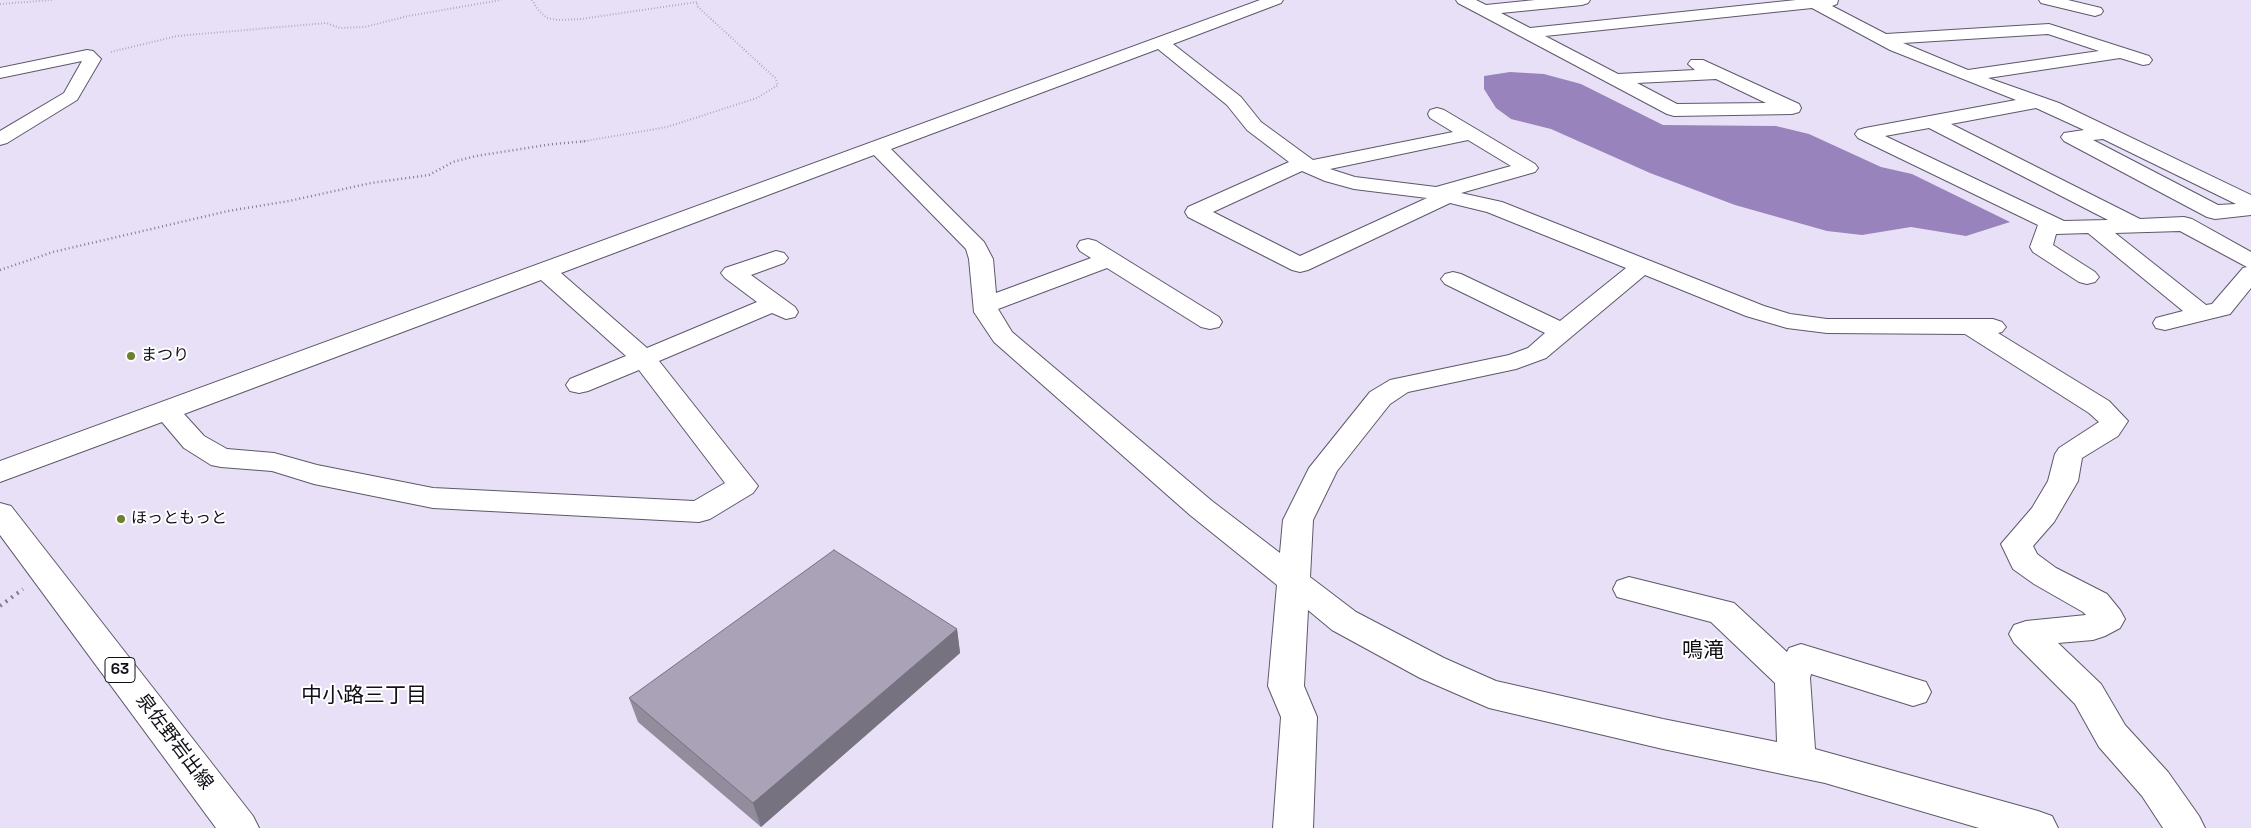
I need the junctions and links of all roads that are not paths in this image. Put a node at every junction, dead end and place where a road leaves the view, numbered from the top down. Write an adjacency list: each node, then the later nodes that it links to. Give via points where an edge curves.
1 (1275, 0): 13 (street)
2 (1464, 0): 8 (street)
3 (1582, 0): 8 (street)
4 (1728, 0): 9 (street)
5 (1836, 0): 7 (street)
6 (2047, 0): 10 (street)
7 (1813, 2): 9 (street); 12 (street)
8 (1483, 10): 11 (street)
9 (1747, 10): 11 (street)
10 (2095, 11)
11 (1527, 33): 20 (street)
12 (1883, 40): 14 (street, via 2049,29); 19 (street)
13 (1160, 42): 27 (street); 28 (street, via 1234,101 1254,126)
14 (2122, 53): 15 (street); 19 (street)
15 (2144, 60)
16 (1697, 64): 18 (street)
17 (0, 73): 26 (street, via 86,57 92,60 71,96)
18 (1718, 74): 20 (street); 20 (street, via 1792,108 1674,110)
19 (1965, 75): 21 (street)
20 (1615, 79)
21 (2038, 102): 23 (street); 24 (street)
22 (1437, 114): 25 (street)
23 (1933, 122): 32 (street); 34 (street, via 1865,134)
24 (2107, 133): 30 (street); 31 (street, via 2071,137 2216,212)
25 (1470, 134): 28 (street); 29 (street, via 1528,168)
26 (0, 138)
27 (876, 147): 40 (street); 44 (street, via 976,247 982,259)
28 (1307, 165): 29 (street, via 1354,183 1395,186); 29 (street, via 1196,212 1300,265)
29 (1441, 195): 39 (street, via 1494,207)
30 (2251, 203)
31 (2251, 209)
32 (2134, 225): 33 (street); 38 (street, via 2184,224)
33 (2093, 226): 34 (street); 45 (street)
34 (2059, 227): 42 (street, via 2047,228 2041,247)
35 (1088, 246): 37 (street)
36 (776, 258): 49 (street, via 733,273 781,308)
37 (1109, 259): 44 (street); 46 (street)
38 (2251, 261)
39 (1643, 265): 48 (street); 62 (street, via 1787,321 1827,326 1982,327 2099,407 2114,421 2108,430 2069,454 2064,481 2043,515 2017,544 2024,561 2096,603 2108,619 2093,627 2026,634 2088,694 2112,736 2155,784)
40 (545, 271): 49 (street); 51 (street)
41 (2251, 273): 45 (street, via 2221,309)
42 (2087, 277)
43 (1453, 279): 48 (street)
44 (985, 306): 54 (street, via 1003,337 1201,508)
45 (2201, 314): 47 (street)
46 (1210, 322)
47 (2165, 323)
48 (1562, 332): 54 (street, via 1537,353 1516,361 1399,386 1380,398 1324,468 1298,520)
49 (644, 359): 50 (street); 51 (street, via 743,486 699,512 433,498 314,474 274,462 221,458 194,442)
50 (579, 385)
51 (166, 411): 52 (street)
52 (0, 472)
53 (0, 512): 60 (street, 泉佐野岩出線 / 63)
54 (1294, 582): 58 (street, via 1344,621 1489,694); 61 (street, via 1286,686 1299,717)
55 (1629, 589): 56 (street, via 1722,612)
56 (1792, 678): 57 (street, via 1801,657); 58 (street)
57 (1913, 692)
58 (1797, 761): 59 (street)
59 (2025, 826)
60 (238, 828)
61 (1293, 828)
62 (2185, 828)

